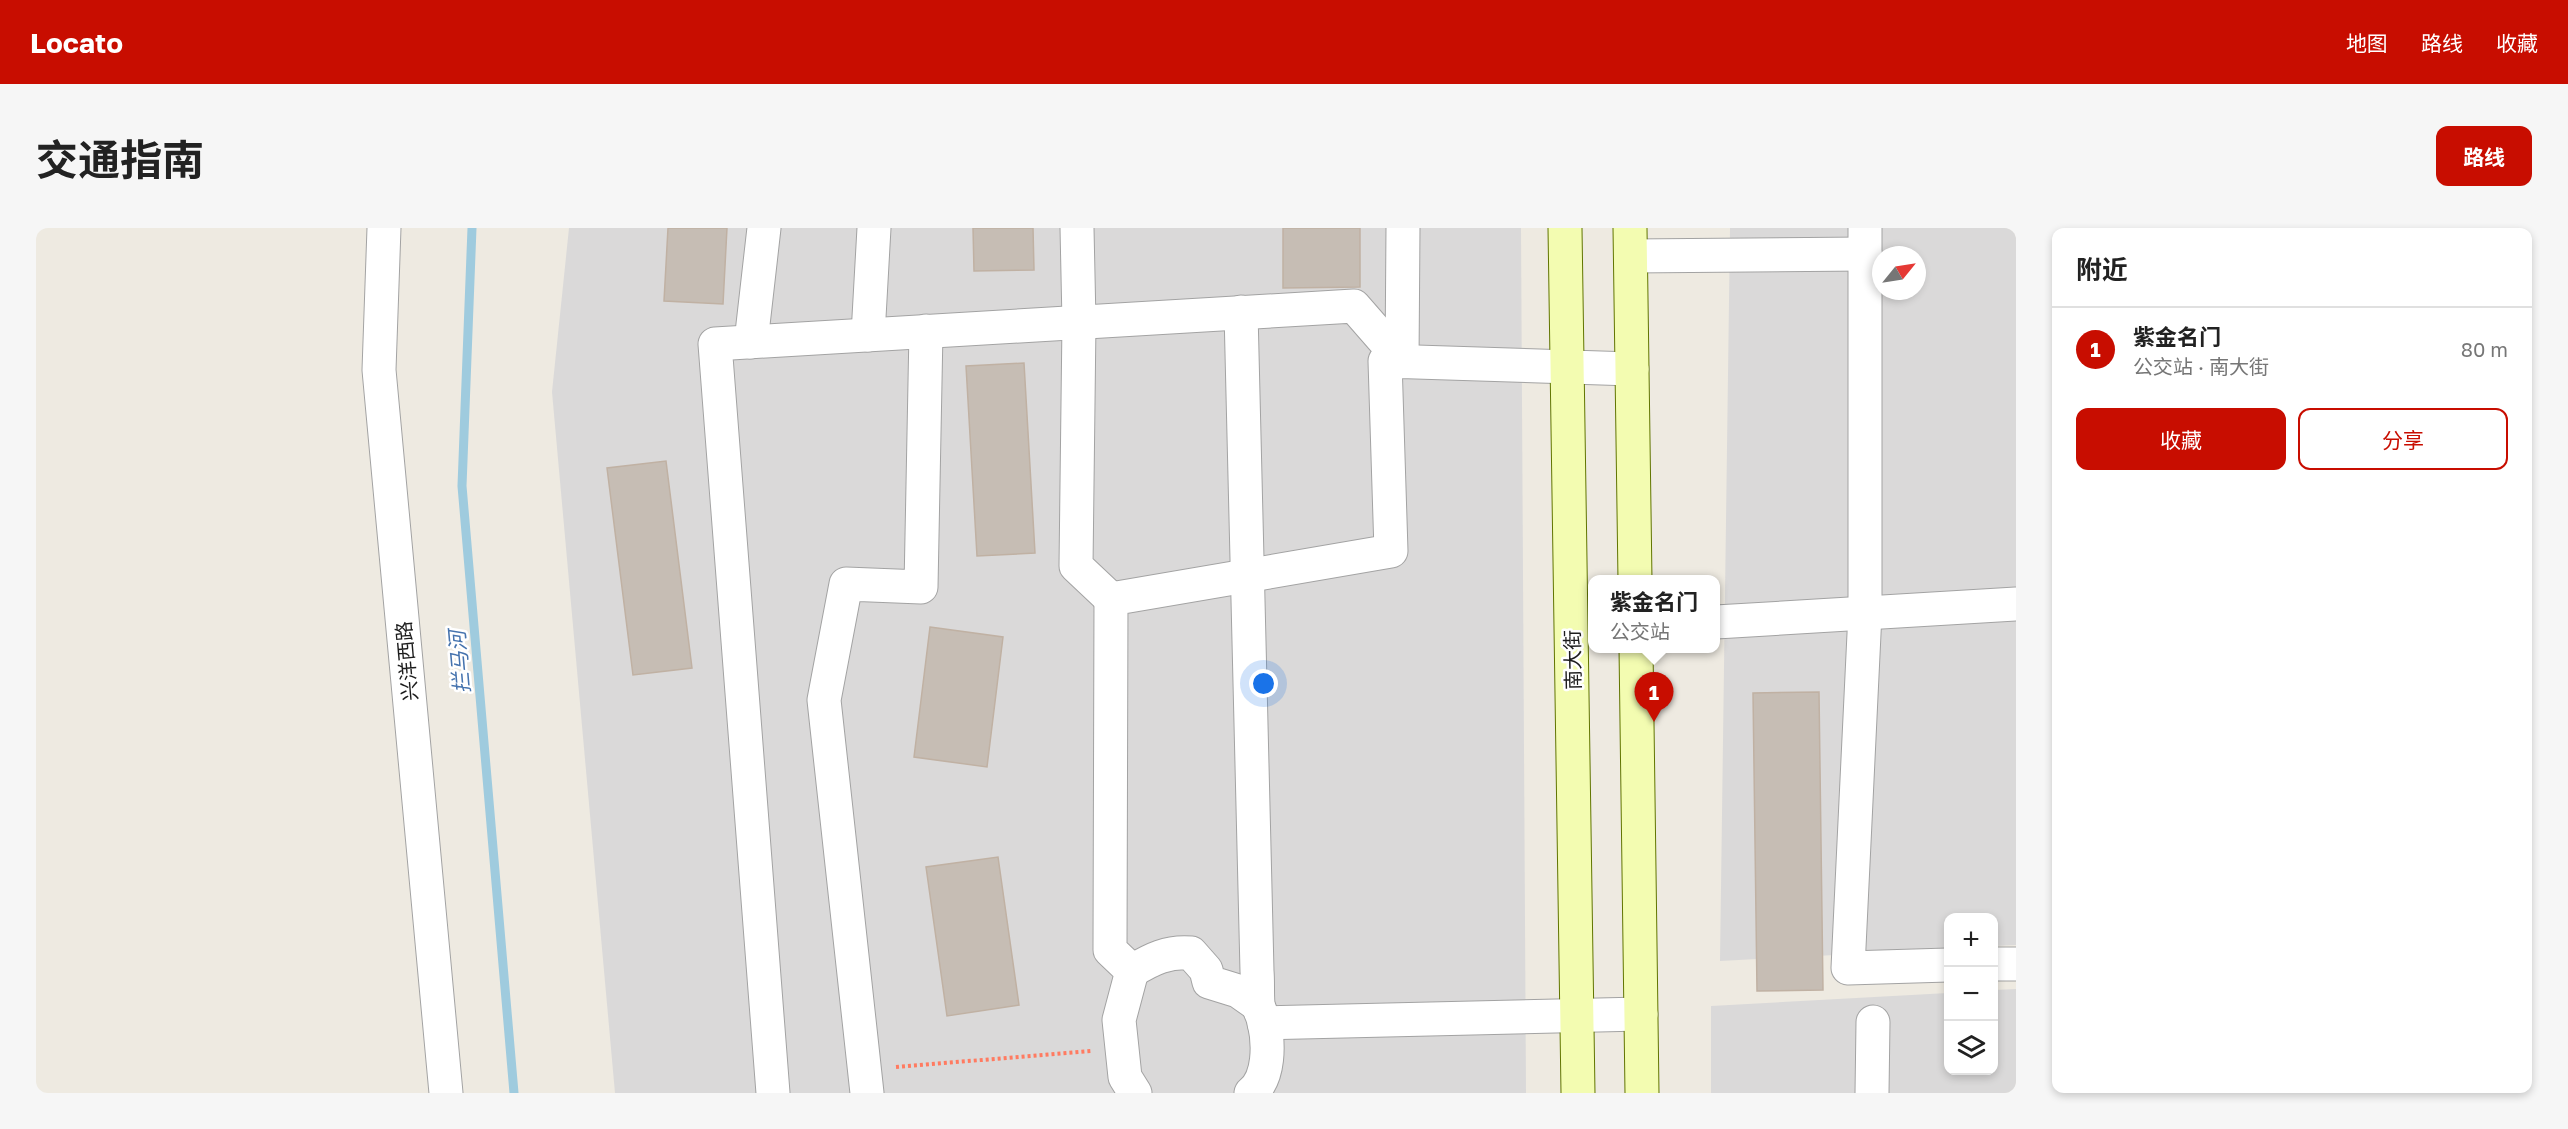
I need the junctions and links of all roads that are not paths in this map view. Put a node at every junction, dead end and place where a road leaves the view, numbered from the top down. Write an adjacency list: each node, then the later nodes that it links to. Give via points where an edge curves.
1 (384, 228): 33 (street, 兴洋西路, via 379,370)
2 (764, 228): 13 (street)
3 (874, 228): 12 (street)
4 (1077, 228): 10 (street)
5 (1403, 228): 14 (street)
6 (1565, 228): 15 (main road, 南大街)
7 (1865, 241): 8 (street); 21 (street)
8 (1630, 242): 16 (main road)
9 (1241, 312): 10 (street); 14 (street, via 1354,306); 18 (street)
10 (1079, 322): 11 (street); 19 (street, via 1076,566)
11 (926, 331): 12 (street); 32 (street, via 921,587 846,584 824,700)
12 (868, 335): 13 (street)
13 (751, 342): 34 (street, via 715,344)
14 (1402, 361): 15 (street); 18 (street, via 1385,361 1391,551)
15 (1567, 366): 16 (street); 30 (main road, 南大街)
16 (1632, 369): 17 (main road)
17 (1635, 575)
18 (1247, 576): 19 (street); 28 (street)
19 (1111, 599): 27 (street, via 1110,950)
20 (2016, 604): 21 (street)
21 (1865, 613): 22 (street); 26 (street, via 1848,968)
22 (1720, 622)
23 (1636, 653): 29 (main road)
24 (1998, 964): 25 (street)
25 (2016, 964)
26 (1944, 965)
27 (1132, 971): 28 (street, via 1156,957 1191,953 1206,970 1209,982 1238,990); 35 (street, via 1119,1020 1125,1077)
28 (1261, 1014): 30 (street); 36 (street, via 1267,1056)
29 (1641, 1014): 30 (street); 38 (main road)
30 (1577, 1015): 37 (main road, 南大街)
31 (1873, 1022): 39 (street)
32 (866, 1082)
33 (446, 1093)
34 (773, 1093)
35 (1135, 1093)
36 (1251, 1093)
37 (1578, 1093)
38 (1642, 1093)
39 (1872, 1093)

